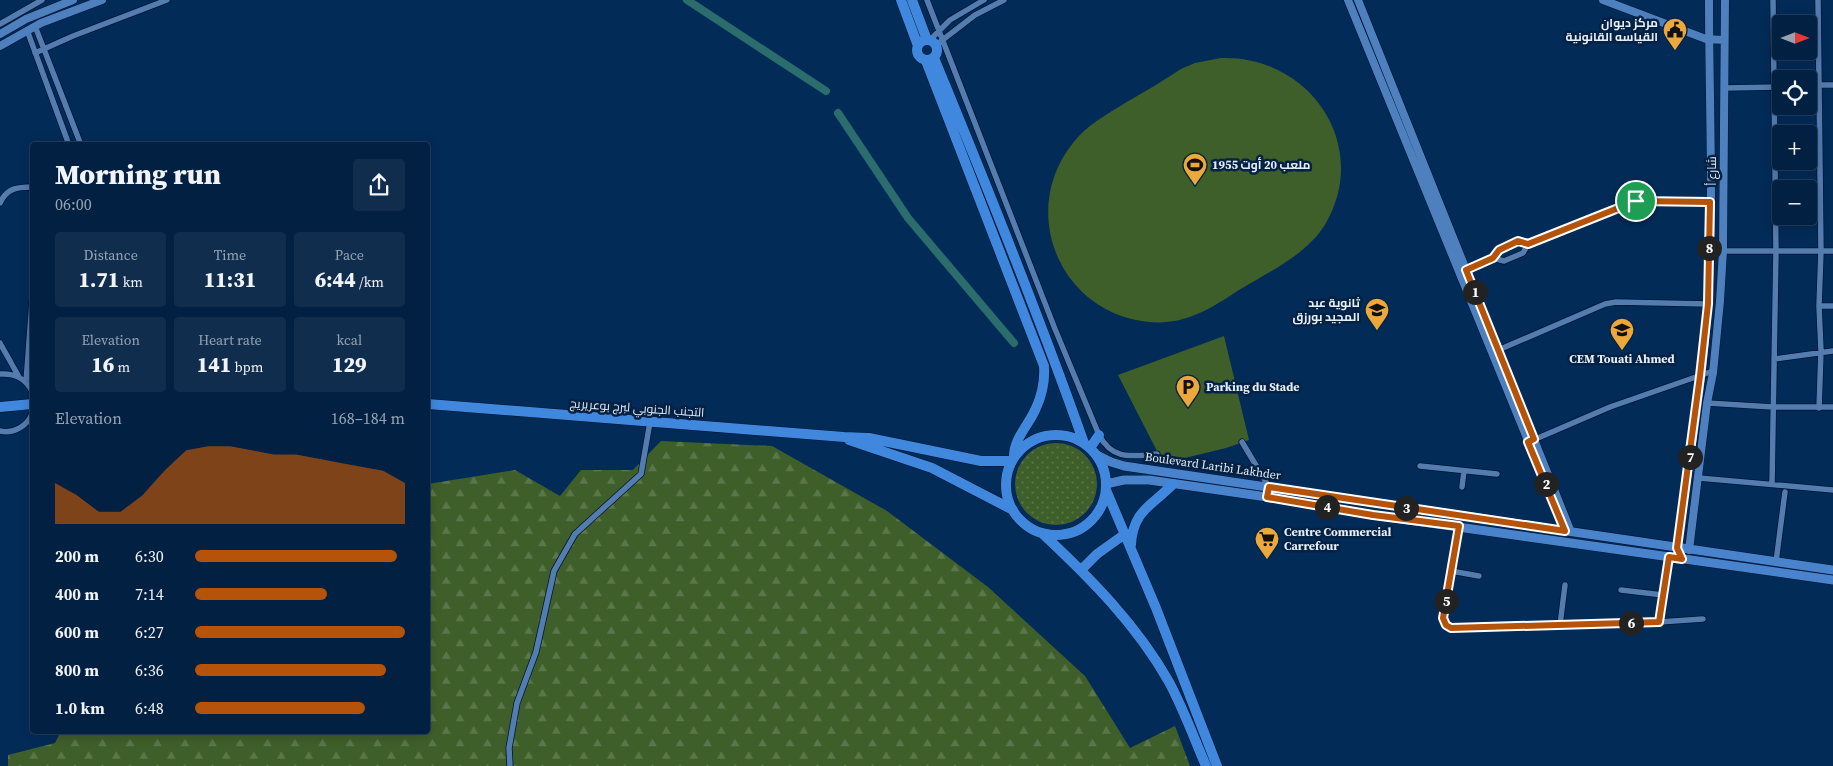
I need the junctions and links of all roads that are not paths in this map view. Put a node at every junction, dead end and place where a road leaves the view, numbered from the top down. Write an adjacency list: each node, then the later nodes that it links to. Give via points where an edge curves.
1 (42, 0): 18 (street)
2 (73, 0): 22 (street, via 26,19)
3 (102, 0): 19 (street)
4 (167, 0): 27 (street)
5 (900, 0): 25 (highway)
6 (912, 0): 25 (highway)
7 (927, 0): 21 (street)
8 (984, 0): 21 (street)
9 (1004, 0): 25 (street)
10 (1348, 0): 49 (street)
11 (1358, 0): 49 (street)
12 (1603, 0): 17 (street)
13 (1709, 0): 23 (street, شارع أ)
14 (1725, 0): 24 (street, شارع أ)
15 (1773, 0): 30 (street)
16 (1818, 0): 31 (street)
17 (1619, 3): 23 (street)
18 (0, 24)
19 (35, 26): 20 (street); 27 (street)
20 (26, 30): 26 (street); 28 (street)
21 (939, 30): 25 (street); 25 (street)
22 (0, 34)
23 (1709, 40): 24 (street); 41 (street, شارع أ)
24 (1724, 40): 34 (street, شارع أ)
25 (931, 42): 29 (highway, via 938,51); 29 (highway, via 918,55); 74 (street)
26 (0, 46)
27 (44, 50): 28 (street); 37 (street)
28 (35, 53): 36 (street)
29 (930, 60): 78 (highway, via 978,164); 80 (highway, via 1044,366 1044,385 1036,409 1016,444)
30 (1774, 70)
31 (1820, 85): 32 (street); 46 (street)
32 (1833, 85)
33 (1772, 87): 34 (street)
34 (1724, 88): 44 (street, شارع أ)
35 (1774, 115): 45 (street)
36 (68, 142)
37 (80, 142)
38 (30, 187): 40 (street, via 20,187)
39 (0, 188): 40 (street)
40 (4, 195): 42 (street)
41 (1710, 202): 43 (street, via 1636,201); 50 (street, شارع أ)
42 (0, 203)
43 (1528, 244): 48 (street, via 1518,241 1499,250); 48 (street, via 1523,253 1504,261)
44 (1723, 251): 45 (street); 59 (street, شارع أ)
45 (1776, 251): 46 (street); 58 (street)
46 (1821, 251): 47 (street); 51 (street)
47 (1833, 251)
48 (1493, 258): 49 (street)
49 (1463, 271): 54 (street)
50 (1708, 304): 54 (street, via 1605,304); 61 (street, شارع أ)
51 (1819, 306): 52 (street); 56 (street)
52 (1833, 306)
53 (0, 343): 62 (street)
54 (1495, 351): 76 (street)
55 (1833, 351): 56 (street)
56 (1821, 352): 58 (street); 70 (street)
57 (30, 356): 63 (street)
58 (1774, 359): 68 (street)
59 (1713, 371): 61 (street); 64 (street, شارع أ)
60 (0, 374): 62 (street)
61 (1700, 376): 76 (street, via 1610,407); 99 (street, شارع أ)
62 (19, 377): 63 (street)
63 (29, 383)
64 (1707, 403): 68 (street); 84 (street, شارع أ)
65 (30, 404): 67 (highway)
66 (430, 404): 72 (highway, التجنب الجنوبي لبرج بوعريريج)
67 (0, 407)
68 (1772, 407): 70 (street); 86 (street)
69 (1833, 407): 70 (street)
70 (1819, 408)
71 (30, 419): 73 (street, via 14,431)
72 (650, 422): 75 (highway, التجنب الجنوبي لبرج بوعريريج); 116 (street, via 641,474 575,534 554,571 536,652 517,703 509,748)
73 (0, 431)
74 (1099, 435): 78 (highway); 79 (street, via 1107,447 1119,454)
75 (844, 437): 80 (highway, التجنب الجنوبي لبرج بوعريريج, via 870,438 981,461); 93 (highway, التجنب الجنوبي لبرج بوعريريج, via 932,468)
76 (1531, 440): 95 (street)
77 (1242, 442): 88 (street)
78 (1090, 449): 80 (highway, via 1073,437 1043,436 1026,444); 87 (highway, via 1104,469); 88 (main road, Boulevard Laribi Lakhder, via 1120,465)
79 (1158, 454)
80 (1013, 459): 93 (highway, via 1006,489)
81 (1420, 466): 82 (street)
82 (1464, 471): 83 (street); 89 (street)
83 (1497, 474)
84 (1699, 478): 86 (street); 101 (street, شارع أ)
85 (1173, 484): 87 (main road, Boulevard Laribi Lakhder, via 1136,479); 92 (main road, Boulevard Laribi Lakhder); 100 (highway, via 1139,516 1131,536)
86 (1772, 484): 90 (street)
87 (1106, 487): 96 (highway, via 1098,512 1086,524 1066,534); 97 (highway)
88 (1269, 487): 92 (main road); 95 (main road, Boulevard Laribi Lakhder)
89 (1462, 487)
90 (1833, 490)
91 (1785, 492): 104 (street)
92 (1267, 497): 94 (main road, Boulevard Laribi Lakhder)
93 (1013, 510): 96 (highway, via 1025,524)
94 (1459, 526): 98 (main road, Boulevard Laribi Lakhder); 107 (street)
95 (1568, 531): 98 (main road); 99 (main road, Boulevard Laribi Lakhder)
96 (1042, 533): 105 (highway)
97 (1125, 534): 100 (highway); 105 (highway)
98 (1570, 542): 102 (main road, Boulevard Laribi Lakhder)
99 (1677, 548): 101 (main road, Boulevard Laribi Lakhder); 103 (main road)
100 (1131, 549): 118 (highway)
101 (1689, 550): 103 (main road); 104 (main road, Boulevard Laribi Lakhder)
102 (1669, 557): 103 (main road, Boulevard Laribi Lakhder); 112 (street)
103 (1682, 559): 109 (main road, Boulevard Laribi Lakhder)
104 (1776, 562): 106 (main road, Boulevard Laribi Lakhder)
105 (1081, 570): 117 (highway, via 1132,627 1169,682)
106 (1833, 570)
107 (1451, 571): 108 (street); 115 (street, via 1443,618 1451,628)
108 (1479, 576)
109 (1833, 580)
110 (1565, 585): 115 (street)
111 (1621, 590): 112 (street)
112 (1663, 595): 114 (street)
113 (1703, 619): 114 (street)
114 (1659, 622): 115 (street)
115 (1560, 625)
116 (510, 766)
117 (1206, 766)
118 (1218, 766)

